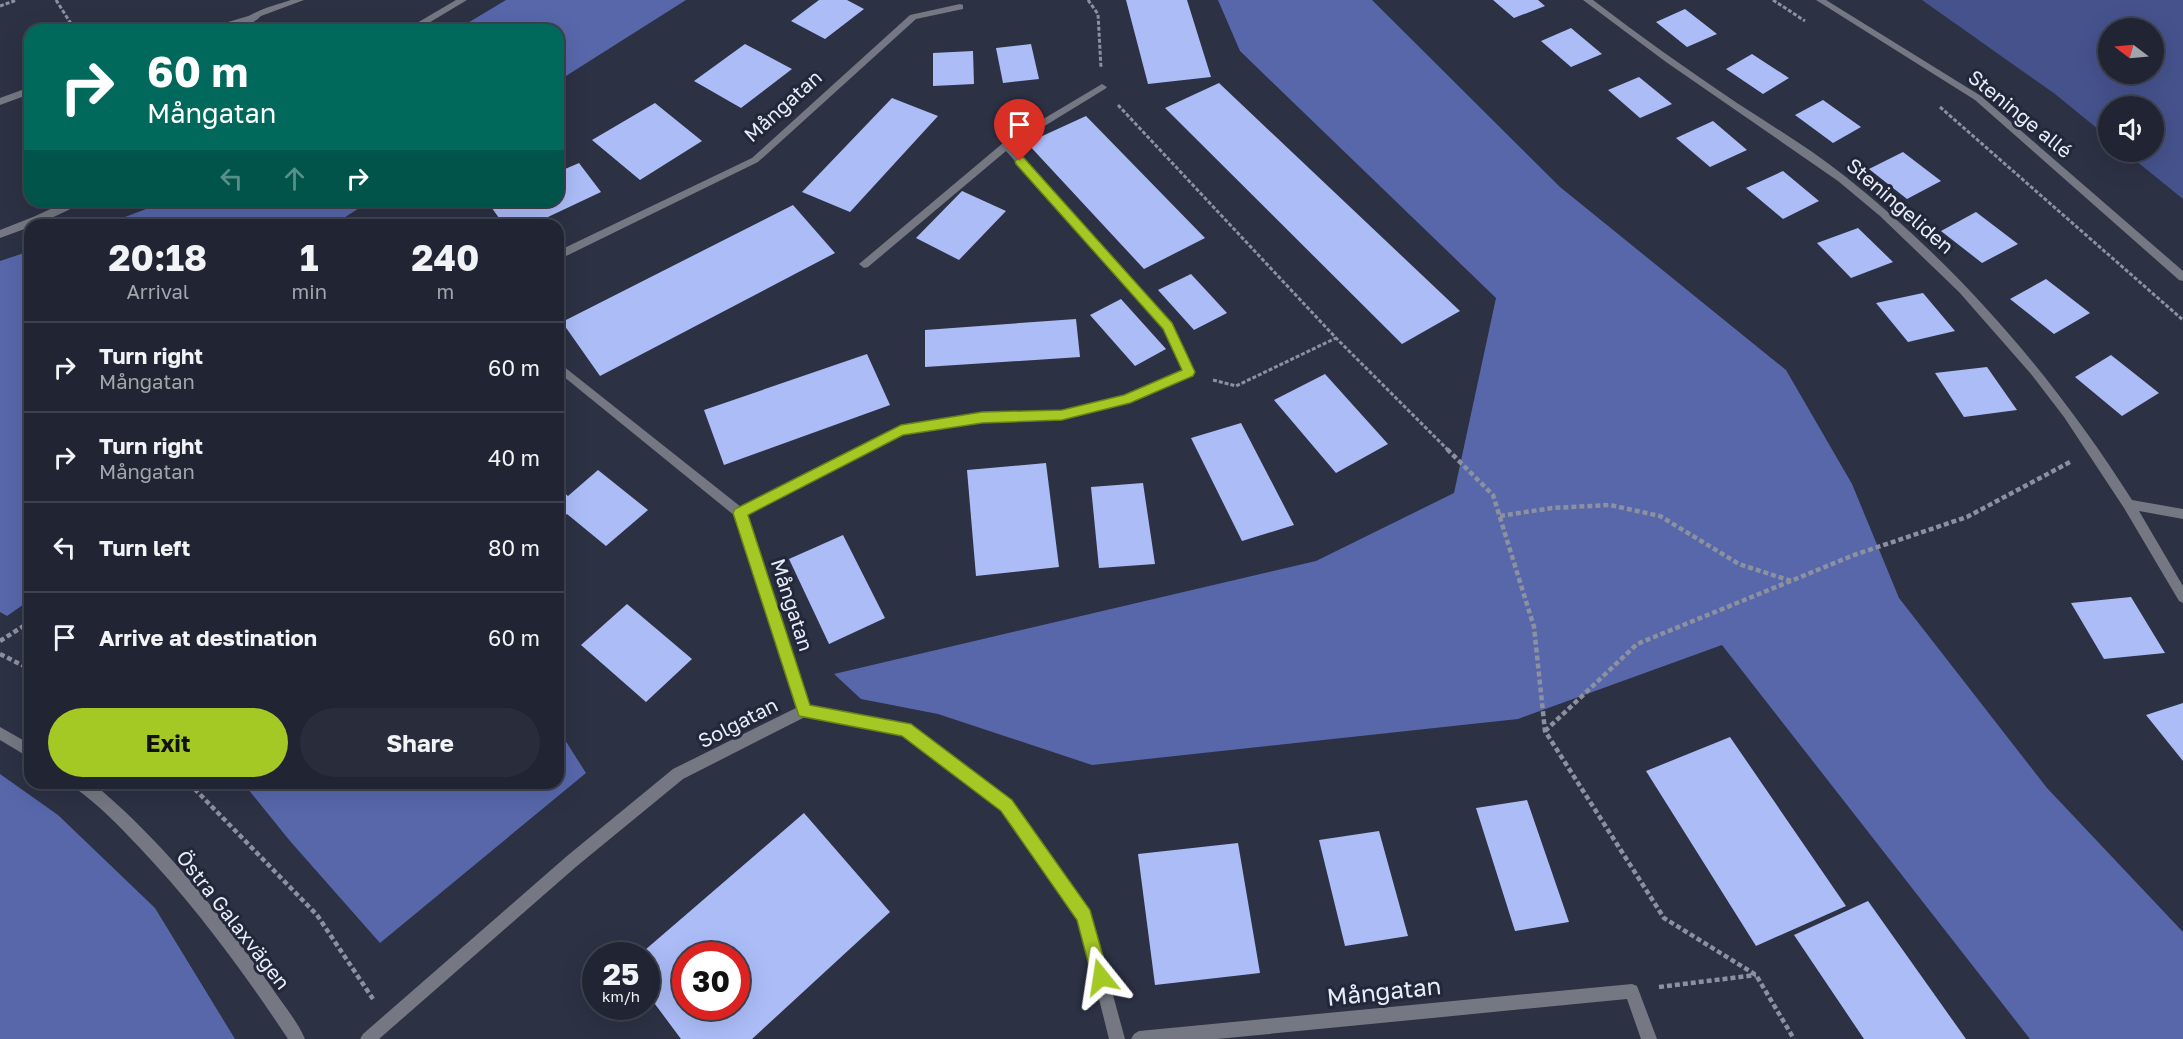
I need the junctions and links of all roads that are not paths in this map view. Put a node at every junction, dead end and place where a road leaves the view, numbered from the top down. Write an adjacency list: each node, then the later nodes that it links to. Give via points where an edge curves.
1 (300, 0): 6 (street)
2 (463, 0): 9 (street)
3 (1587, 0): 22 (street, Steningeliden, via 1653,51 1841,178 1918,243 2010,341 2095,449)
4 (1820, 0): 20 (street, Steninge allé, via 1978,98)
5 (960, 7): 18 (street, Mångatan, via 913,16 755,160)
6 (255, 17): 7 (street); 8 (street)
7 (231, 24)
8 (242, 24)
9 (421, 24)
10 (1101, 87): 13 (street)
11 (24, 92): 12 (street)
12 (0, 102)
13 (1006, 145): 19 (street); 23 (street, via 1168,326 1189,372 1126,399 1062,415 982,418 901,430)
14 (64, 207): 15 (street)
15 (39, 219)
16 (24, 225): 17 (street)
17 (0, 234)
18 (564, 253)
19 (864, 264)
20 (2183, 277)
21 (564, 371): 23 (street)
22 (2128, 504): 24 (street); 25 (street, Steningeliden)
23 (740, 513): 26 (street, Mångatan)
24 (2183, 514)
25 (2183, 597)
26 (804, 711): 31 (street, Solgatan, via 678,774); 32 (street, Solgatan, via 905,729 1007,805 1084,916)
27 (0, 733): 28 (street)
28 (24, 748)
29 (90, 789): 30 (street, Östra Galaxvägen, via 179,877 256,976)
30 (297, 1039)
31 (368, 1039)
32 (1117, 1039)
33 (1139, 1039): 34 (street, Mångatan, via 1632,991)
34 (1649, 1039)

